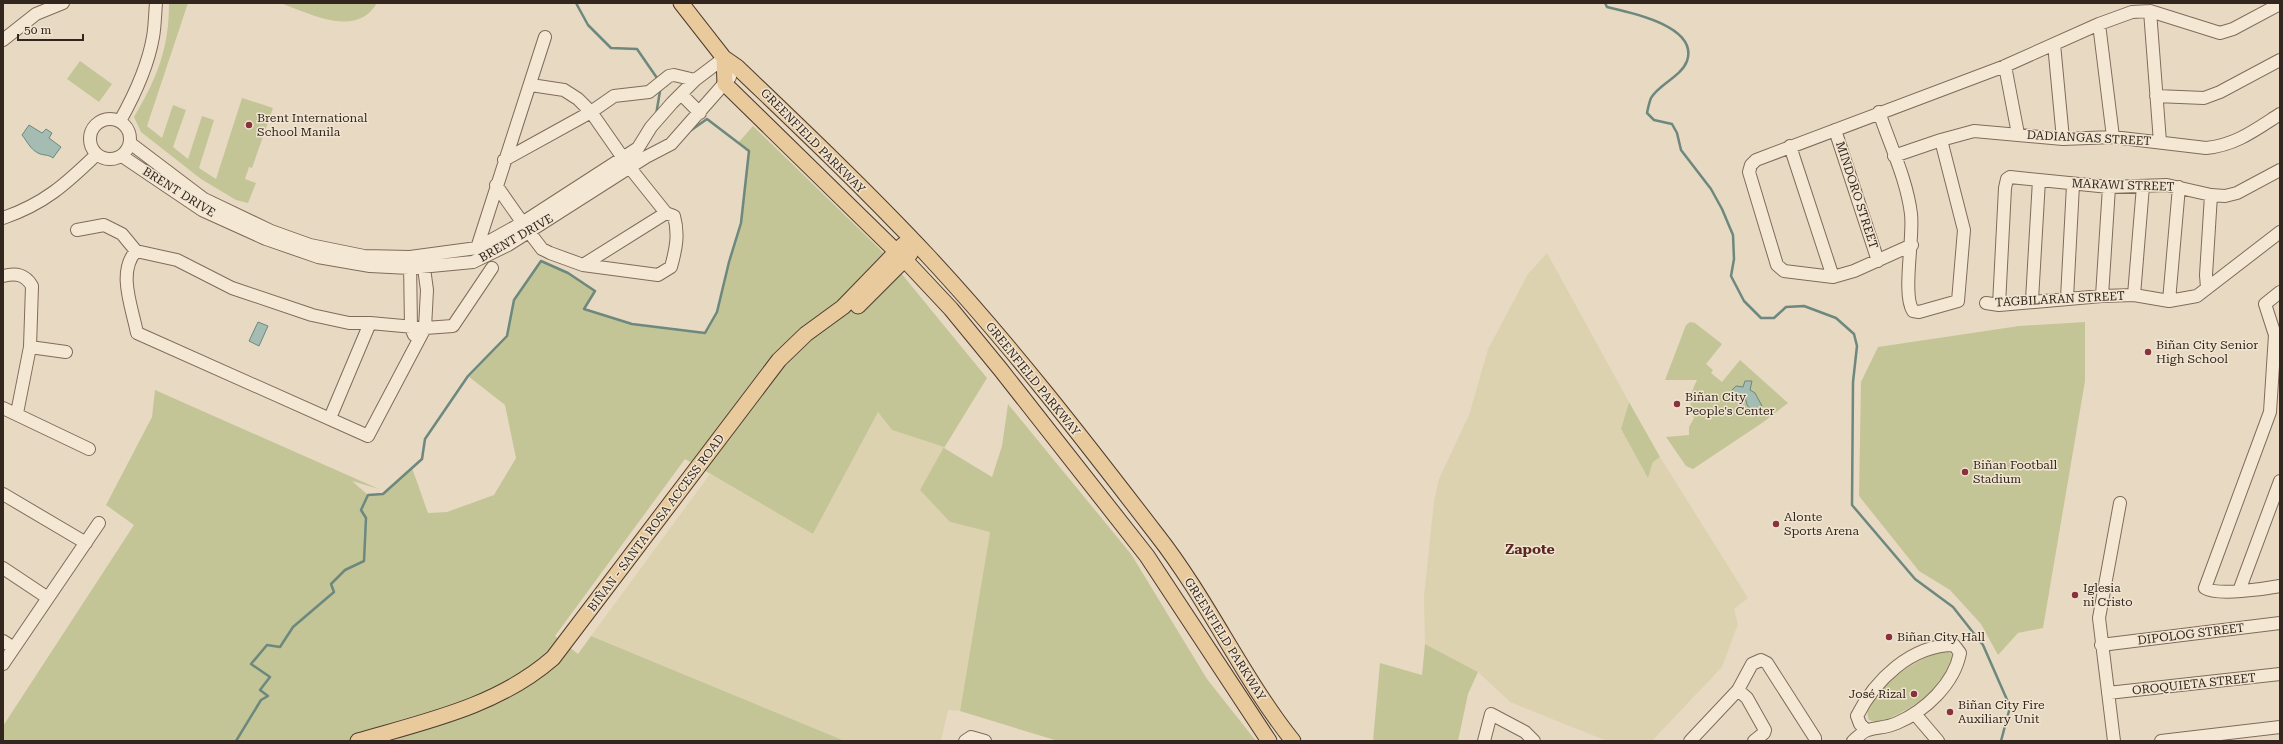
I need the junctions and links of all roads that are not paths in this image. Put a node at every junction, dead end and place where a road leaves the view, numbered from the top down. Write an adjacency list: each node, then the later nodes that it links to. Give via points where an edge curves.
1 (63, 3): 8 (street, via 36,14)
2 (156, 3): 24 (street, via 153,37 146,60 132,100)
3 (681, 3): 10 (main road, GREENFIELD PARKWAY)
4 (2280, 4): 5 (street, via 2233,29 2220,33)
5 (2150, 11): 6 (street, via 2132,12); 18 (street)
6 (2099, 24): 9 (street); 27 (street)
7 (545, 37): 16 (street)
8 (3, 40)
9 (2054, 44): 12 (street); 28 (street)
10 (724, 58): 13 (main road, GREENFIELD PARKWAY); 14 (street, BRENT DRIVE); 15 (main road)
11 (2280, 60): 18 (street, via 2204,98)
12 (2005, 66): 20 (street); 26 (street)
13 (737, 67): 15 (street, BRENT DRIVE); 23 (main road, GREENFIELD PARKWAY)
14 (695, 80): 17 (street, BRENT DRIVE); 19 (street, via 669,76 649,92 614,96)
15 (725, 84): 21 (street, BRENT DRIVE); 30 (main road, GREENFIELD PARKWAY)
16 (531, 85): 19 (street, via 564,90); 37 (street)
17 (681, 94): 21 (street); 38 (street, BRENT DRIVE, via 651,127)
18 (2156, 96): 31 (street)
19 (591, 112): 37 (street); 38 (street)
20 (1879, 112): 25 (street); 36 (street)
21 (700, 113): 38 (street, BRENT DRIVE, via 671,144 646,157)
22 (2280, 114): 31 (street, DADIANGAS STREET, via 2233,143 2206,148)
23 (787, 115): 30 (main road); 55 (main road, GREENFIELD PARKWAY)
24 (120, 121): 32 (street, via 129,130); 34 (street, via 107,119 96,125 90,143)
25 (1835, 130): 33 (street); 61 (street, MINDORO STREET)
26 (2018, 134): 28 (street, DADIANGAS STREET); 29 (street, DADIANGAS STREET, via 1974,131)
27 (2113, 137): 28 (street, DADIANGAS STREET); 31 (street, DADIANGAS STREET)
28 (2063, 139)
29 (1942, 140): 36 (street, DADIANGAS STREET); 56 (street, via 1964,230 1958,301 1919,312 1913,311 1910,306 1909,280)
30 (784, 142): 60 (main road, GREENFIELD PARKWAY)
31 (2160, 142)
32 (130, 143): 35 (street); 40 (street, BRENT DRIVE)
33 (1790, 146): 67 (street); 67 (street, via 1756,160 1749,172 1777,265 1784,271)
34 (97, 154): 35 (street, via 109,160); 50 (street, via 54,194 23,211)
35 (122, 156): 42 (street, BRENT DRIVE)
36 (1894, 156): 56 (street, via 1911,214)
37 (504, 160): 43 (street)
38 (626, 163): 49 (street); 51 (street, BRENT DRIVE)
39 (2280, 170): 48 (street, MARAWI STREET, via 2237,193 2225,196)
40 (170, 173): 42 (street); 54 (street, BRENT DRIVE, via 204,198)
41 (2039, 180): 44 (street, MARAWI STREET); 73 (street); 76 (street, MARAWI STREET, via 2014,176 2007,179)
42 (163, 184): 54 (street, BRENT DRIVE, via 202,210)
43 (496, 185): 51 (street); 57 (street)
44 (2073, 185): 46 (street, MARAWI STREET); 72 (street)
45 (2143, 186): 46 (street, MARAWI STREET); 47 (street, MARAWI STREET); 70 (street)
46 (2109, 187): 71 (street)
47 (2179, 187): 48 (street, MARAWI STREET); 74 (street)
48 (2211, 195): 68 (street)
49 (666, 213): 63 (street); 63 (street, via 674,216 677,242 671,266 658,275)
50 (3, 218)
51 (525, 228): 57 (street, BRENT DRIVE); 63 (street, via 542,248); 64 (street, BRENT DRIVE, via 482,260)
52 (77, 230): 58 (street, via 104,225 122,234)
53 (2280, 232): 68 (street, TAGBILARAN STREET)
54 (269, 235): 62 (street, BRENT DRIVE, via 318,257 370,266)
55 (914, 242): 60 (main road, BIÑAN - SANTA ROSA ACCESS ROAD); 102 (main road, GREENFIELD PARKWAY, via 1016,357 1159,537)
56 (1912, 245): 61 (street)
57 (477, 248): 59 (street, BRENT DRIVE)
58 (136, 250): 77 (street, via 177,260 232,288 312,315 349,323); 87 (street, via 129,259 126,280 137,333)
59 (423, 256): 62 (street, BRENT DRIVE); 64 (street)
60 (901, 256): 103 (main road, BIÑAN - SANTA ROSA ACCESS ROAD, via 848,314 815,338 787,365 716,452); 104 (main road, GREENFIELD PARKWAY, via 951,309 1127,529)
61 (1878, 261): 67 (street)
62 (410, 262): 64 (street, BRENT DRIVE); 78 (street)
63 (583, 265)
64 (424, 268): 79 (street, via 427,290)
65 (492, 268): 79 (street, via 453,326)
66 (3, 276): 82 (street, via 21,274 32,286)
67 (1833, 277)
68 (2207, 288): 74 (street, TAGBILARAN STREET, via 2197,296)
69 (2280, 292): 80 (street, via 2265,304)
70 (2134, 295): 71 (street, TAGBILARAN STREET); 74 (street, TAGBILARAN STREET)
71 (2102, 296): 72 (street, TAGBILARAN STREET)
72 (2067, 298): 73 (street, TAGBILARAN STREET)
73 (2032, 300): 76 (street, TAGBILARAN STREET)
74 (2169, 301)
75 (1986, 303): 76 (street, TAGBILARAN STREET)
76 (1999, 305)
77 (370, 323): 78 (street); 87 (street)
78 (411, 328): 79 (street); 81 (street)
79 (425, 328): 81 (street)
80 (2278, 334): 84 (street)
81 (417, 343): 87 (street, via 368,436)
82 (30, 347): 83 (street); 86 (street)
83 (66, 352)
84 (2277, 365): 96 (street, via 2271,388 2270,412 2205,588 2210,591)
85 (3, 408): 86 (street)
86 (17, 413): 88 (street)
87 (330, 418)
88 (89, 449)
89 (2280, 481): 96 (street)
90 (3, 494): 93 (street)
91 (2120, 503): 100 (street, via 2099,618)
92 (99, 523): 93 (street)
93 (86, 543): 97 (street)
94 (3, 568): 97 (street)
95 (2279, 584): 96 (street)
96 (2239, 591)
97 (48, 598): 101 (street)
98 (2280, 623): 100 (street, DIPOLOG STREET)
99 (3, 641): 101 (street)
100 (2101, 645): 108 (street)
101 (14, 648): 105 (street)
102 (1231, 650): 104 (main road); 118 (main road, GREENFIELD PARKWAY)
103 (556, 660): 113 (main road, BIÑAN - SANTA ROSA ACCESS ROAD, via 463,710); 114 (main road, BIÑAN - SANTA ROSA ACCESS ROAD, via 535,683 478,715)
104 (1215, 660): 117 (main road, GREENFIELD PARKWAY)
105 (3, 664)
106 (2280, 674): 108 (street, OROQUIETA STREET)
107 (1738, 690): 121 (street); 122 (street, via 1747,698 1765,730); 123 (street, via 1752,664 1761,660 1767,663 1816,738)
108 (2108, 694): 126 (street)
109 (1915, 714): 111 (street, via 1880,729); 111 (street, via 1941,691 1952,674 1960,653 1954,645 1927,649 1902,663 1883,679 1867,697 1857,716); 125 (street)
110 (2280, 727): 127 (street)
111 (1866, 730): 124 (street)
112 (1523, 736): 119 (street, via 1492,714); 120 (street)
113 (358, 741)
114 (392, 741)
115 (966, 741): 116 (street, via 971,737)
116 (985, 741)
117 (1269, 741)
118 (1293, 741)
119 (1484, 741)
120 (1534, 741)
121 (1690, 741)
122 (1754, 741)
123 (1815, 741)
124 (1853, 741)
125 (1938, 741)
126 (2114, 741)
127 (2161, 741)

